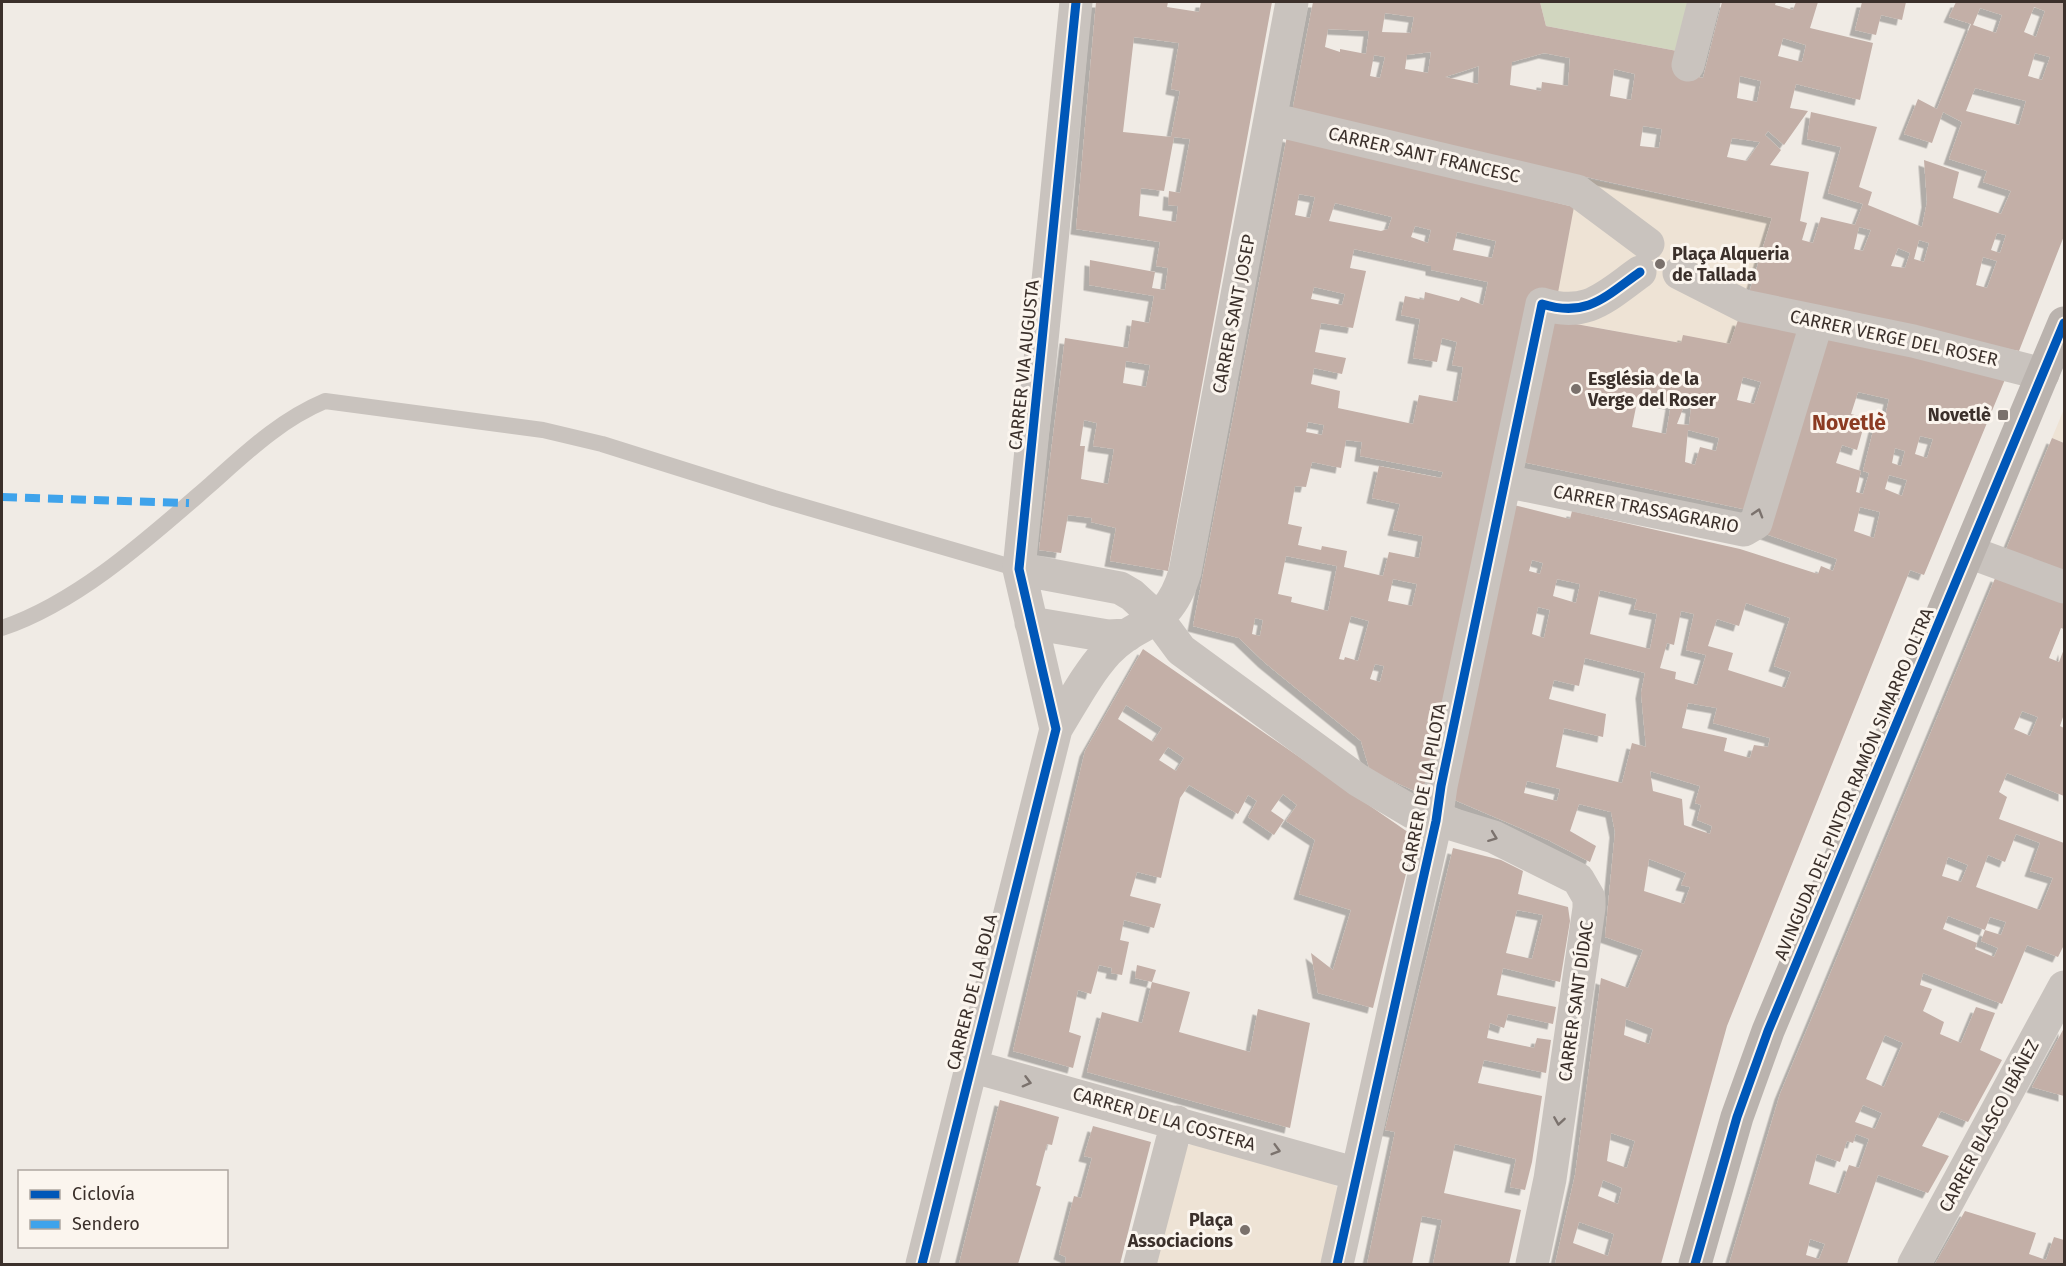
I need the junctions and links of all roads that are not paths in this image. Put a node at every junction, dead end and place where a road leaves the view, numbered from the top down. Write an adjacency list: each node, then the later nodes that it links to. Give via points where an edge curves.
1 (1076, 2): 12 (street, CARRER VIA AUGUSTA)
2 (1292, 2): 5 (street, CARRER SANT JOSEP)
3 (1704, 2): 4 (street)
4 (1688, 65)
5 (1271, 119): 6 (street, CARRER SANT FRANCESC, via 1577,191); 14 (street, CARRER SANT JOSEP, via 1185,572 1179,592)
6 (1644, 258): 7 (street, CARRER VERGE DEL ROSER, via 1662,241 1675,247 1682,260 1679,273 1744,306); 10 (street, CARRER DE LA PILOTA, via 1592,307 1556,309 1542,304)
7 (1816, 321): 9 (street, CARRER VERGE DEL ROSER, via 1988,358); 10 (street, CARRER TRASSAGRARIO, one-way to 7, via 1744,530 1750,528 1756,523)
8 (2064, 323): 9 (street, AVINGUDA DEL PINTOR RAMÓN SIMARRO OLTRA)
9 (2043, 374): 11 (street, AVINGUDA DEL PINTOR RAMÓN SIMARRO OLTRA)
10 (1505, 481): 19 (street, CARRER DE LA PILOTA)
11 (1969, 552): 13 (street); 28 (street, AVINGUDA DEL PINTOR RAMÓN SIMARRO OLTRA, via 1760,1052)
12 (1019, 569): 14 (street, CARRER SANT DÍDAC, via 1120,588); 15 (street, CARRER VIA AUGUSTA); 16 (lane, via 602,444 543,430 325,402 273,429 189,503 86,585 41,612)
13 (2064, 587)
14 (1158, 619): 17 (street, CARRER DE LA BOLA); 19 (street, CARRER SANT DÍDAC, via 1181,650 1358,780 1412,813)
15 (1030, 623): 17 (street, via 1108,636); 18 (street, CARRER VIA AUGUSTA)
16 (2, 628)
17 (1128, 635): 18 (street, CARRER DE LA BOLA, via 1108,651)
18 (1056, 729): 21 (street, CARRER DE LA BOLA)
19 (1436, 821): 23 (street, CARRER DE LA PILOTA); 27 (street, CARRER SANT DÍDAC, one-way to 27, via 1494,837 1534,855 1578,879 1589,898 1550,1179)
20 (2064, 987): 29 (street, CARRER BLASCO IBÁÑEZ)
21 (971, 1066): 22 (street, CARRER DE LA COSTERA, one-way to 22); 24 (street, CARRER DE LA BOLA)
22 (1177, 1122): 23 (street, CARRER DE LA COSTERA, one-way to 23); 25 (street)
23 (1357, 1174): 26 (street, CARRER DE LA PILOTA)
24 (922, 1264)
25 (1140, 1264)
26 (1337, 1264)
27 (1532, 1264)
28 (1695, 1264)
29 (1914, 1264)

